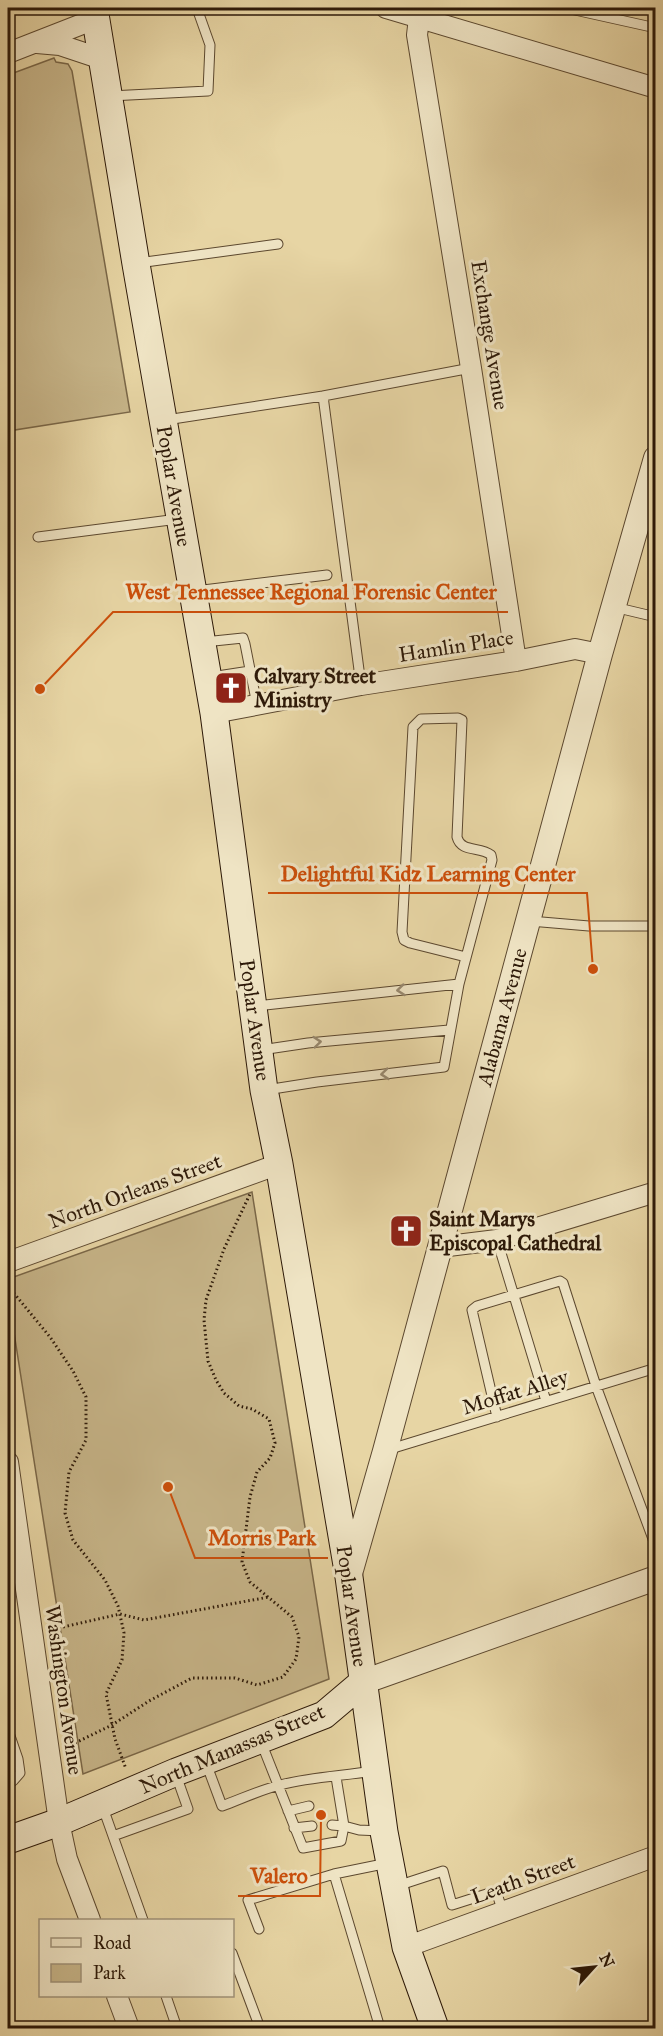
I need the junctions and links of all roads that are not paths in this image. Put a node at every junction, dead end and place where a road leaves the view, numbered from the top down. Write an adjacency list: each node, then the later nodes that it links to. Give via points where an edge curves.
1 (200, 8): 11 (lane, via 198,14 210,45 208,91)
2 (386, 8): 5 (street)
3 (566, 8): 6 (lane)
4 (95, 13): 7 (street); 9 (main road, Poplar Avenue)
5 (419, 18): 10 (street); 14 (street, Exchange Avenue, via 417,35)
6 (656, 28)
7 (34, 43): 8 (street); 9 (street, via 60,45)
8 (8, 53)
9 (102, 59): 11 (main road, Poplar Avenue)
10 (656, 88)
11 (109, 96): 13 (main road, Poplar Avenue)
12 (278, 244): 13 (lane)
13 (136, 264): 16 (main road, Poplar Avenue)
14 (471, 368): 15 (lane); 26 (street, Exchange Avenue)
15 (322, 396): 16 (lane); 29 (lane)
16 (163, 420): 18 (main road, Poplar Avenue)
17 (656, 458): 22 (street, Alabama Avenue)
18 (180, 518): 19 (lane); 21 (main road, Poplar Avenue)
19 (38, 537)
20 (327, 575): 21 (lane)
21 (192, 591): 24 (main road, Poplar Avenue)
22 (614, 607): 23 (lane); 25 (street, Alabama Avenue)
23 (656, 617)
24 (201, 642): 27 (lane, via 243,638); 28 (main road, Poplar Avenue)
25 (600, 654): 26 (street, Hamlin Place, via 574,649); 32 (street, Alabama Avenue)
26 (516, 661): 29 (street, Hamlin Place)
27 (250, 671): 28 (lane); 30 (lane)
28 (207, 677): 31 (main road, Poplar Avenue)
29 (361, 685): 30 (street, Hamlin Place)
30 (257, 705): 31 (street, Hamlin Place)
31 (214, 713): 36 (main road, Poplar Avenue)
32 (528, 920): 33 (lane, via 590,926); 43 (street, Alabama Avenue)
33 (656, 926)
34 (466, 957): 34 (lane, via 492,860 487,852 458,843 462,720 421,719 413,727 402,932 410,944); 35 (lane)
35 (459, 984): 36 (lane, one-way to 36); 37 (lane)
36 (253, 1006): 38 (main road, Poplar Avenue)
37 (449, 1030): 38 (lane, one-way to 37); 39 (lane, one-way to 39, via 444,1067)
38 (259, 1050): 39 (main road, Poplar Avenue)
39 (264, 1090): 40 (main road, Poplar Avenue)
40 (268, 1168): 44 (street, North Orleans Street); 53 (main road, Poplar Avenue)
41 (656, 1192): 42 (street)
42 (497, 1240): 43 (street); 45 (lane)
43 (440, 1247): 50 (street, Alabama Avenue)
44 (8, 1262)
45 (514, 1295): 47 (lane, via 563,1283); 48 (lane); 49 (lane, via 472,1310)
46 (656, 1368): 47 (lane, Moffat Alley)
47 (596, 1386): 48 (lane, Moffat Alley); 52 (lane)
48 (546, 1401): 49 (lane, Moffat Alley)
49 (497, 1417): 50 (lane, Moffat Alley)
50 (385, 1451): 53 (street, Alabama Avenue)
51 (8, 1462): 69 (street, Washington Avenue)
52 (656, 1547)
53 (349, 1577): 55 (main road, Poplar Avenue)
54 (656, 1578): 55 (street, North Manassas Street)
55 (363, 1682): 57 (main road, North Manassas Street, via 324,1715); 59 (main road, Poplar Avenue)
56 (8, 1730): 62 (lane, via 20,1773)
57 (260, 1740): 58 (main road, North Manassas Street); 63 (lane)
58 (205, 1761): 60 (main road, North Manassas Street); 63 (lane, via 222,1806)
59 (376, 1771): 61 (lane); 74 (main road, Poplar Avenue)
60 (176, 1772): 66 (main road, North Manassas Street); 75 (lane, via 188,1809)
61 (336, 1777): 63 (lane); 64 (lane)
62 (8, 1783)
63 (278, 1786): 68 (lane)
64 (340, 1802): 65 (lane); 72 (lane)
65 (329, 1803)
66 (102, 1804): 69 (main road, North Manassas Street); 75 (lane)
67 (309, 1806): 68 (lane)
68 (288, 1810): 73 (lane)
69 (59, 1822): 76 (main road, North Manassas Street); 81 (street, Washington Avenue, via 67,1859)
70 (332, 1825): 72 (lane)
71 (312, 1826): 73 (lane)
72 (344, 1826): 73 (lane, via 340,1841 303,1848); 74 (lane)
73 (294, 1828)
74 (384, 1832): 79 (main road, Poplar Avenue)
75 (113, 1836): 82 (lane)
76 (8, 1840)
77 (656, 1856): 80 (street, Leath Street)
78 (334, 1874): 79 (lane); 83 (lane, via 248,1900); 91 (lane)
79 (392, 1875): 80 (lane, via 442,1871 452,1905 496,1891); 84 (main road, Poplar Avenue)
80 (503, 1912): 84 (street, Leath Street)
81 (90, 1919)
82 (144, 1919)
83 (259, 1929)
84 (406, 1947): 92 (main road, Poplar Avenue)
85 (234, 1958): 90 (lane)
86 (118, 1997): 88 (street)
87 (167, 1997): 89 (lane)
88 (129, 2028)
89 (177, 2028)
90 (260, 2028)
91 (380, 2028)
92 (435, 2028)

